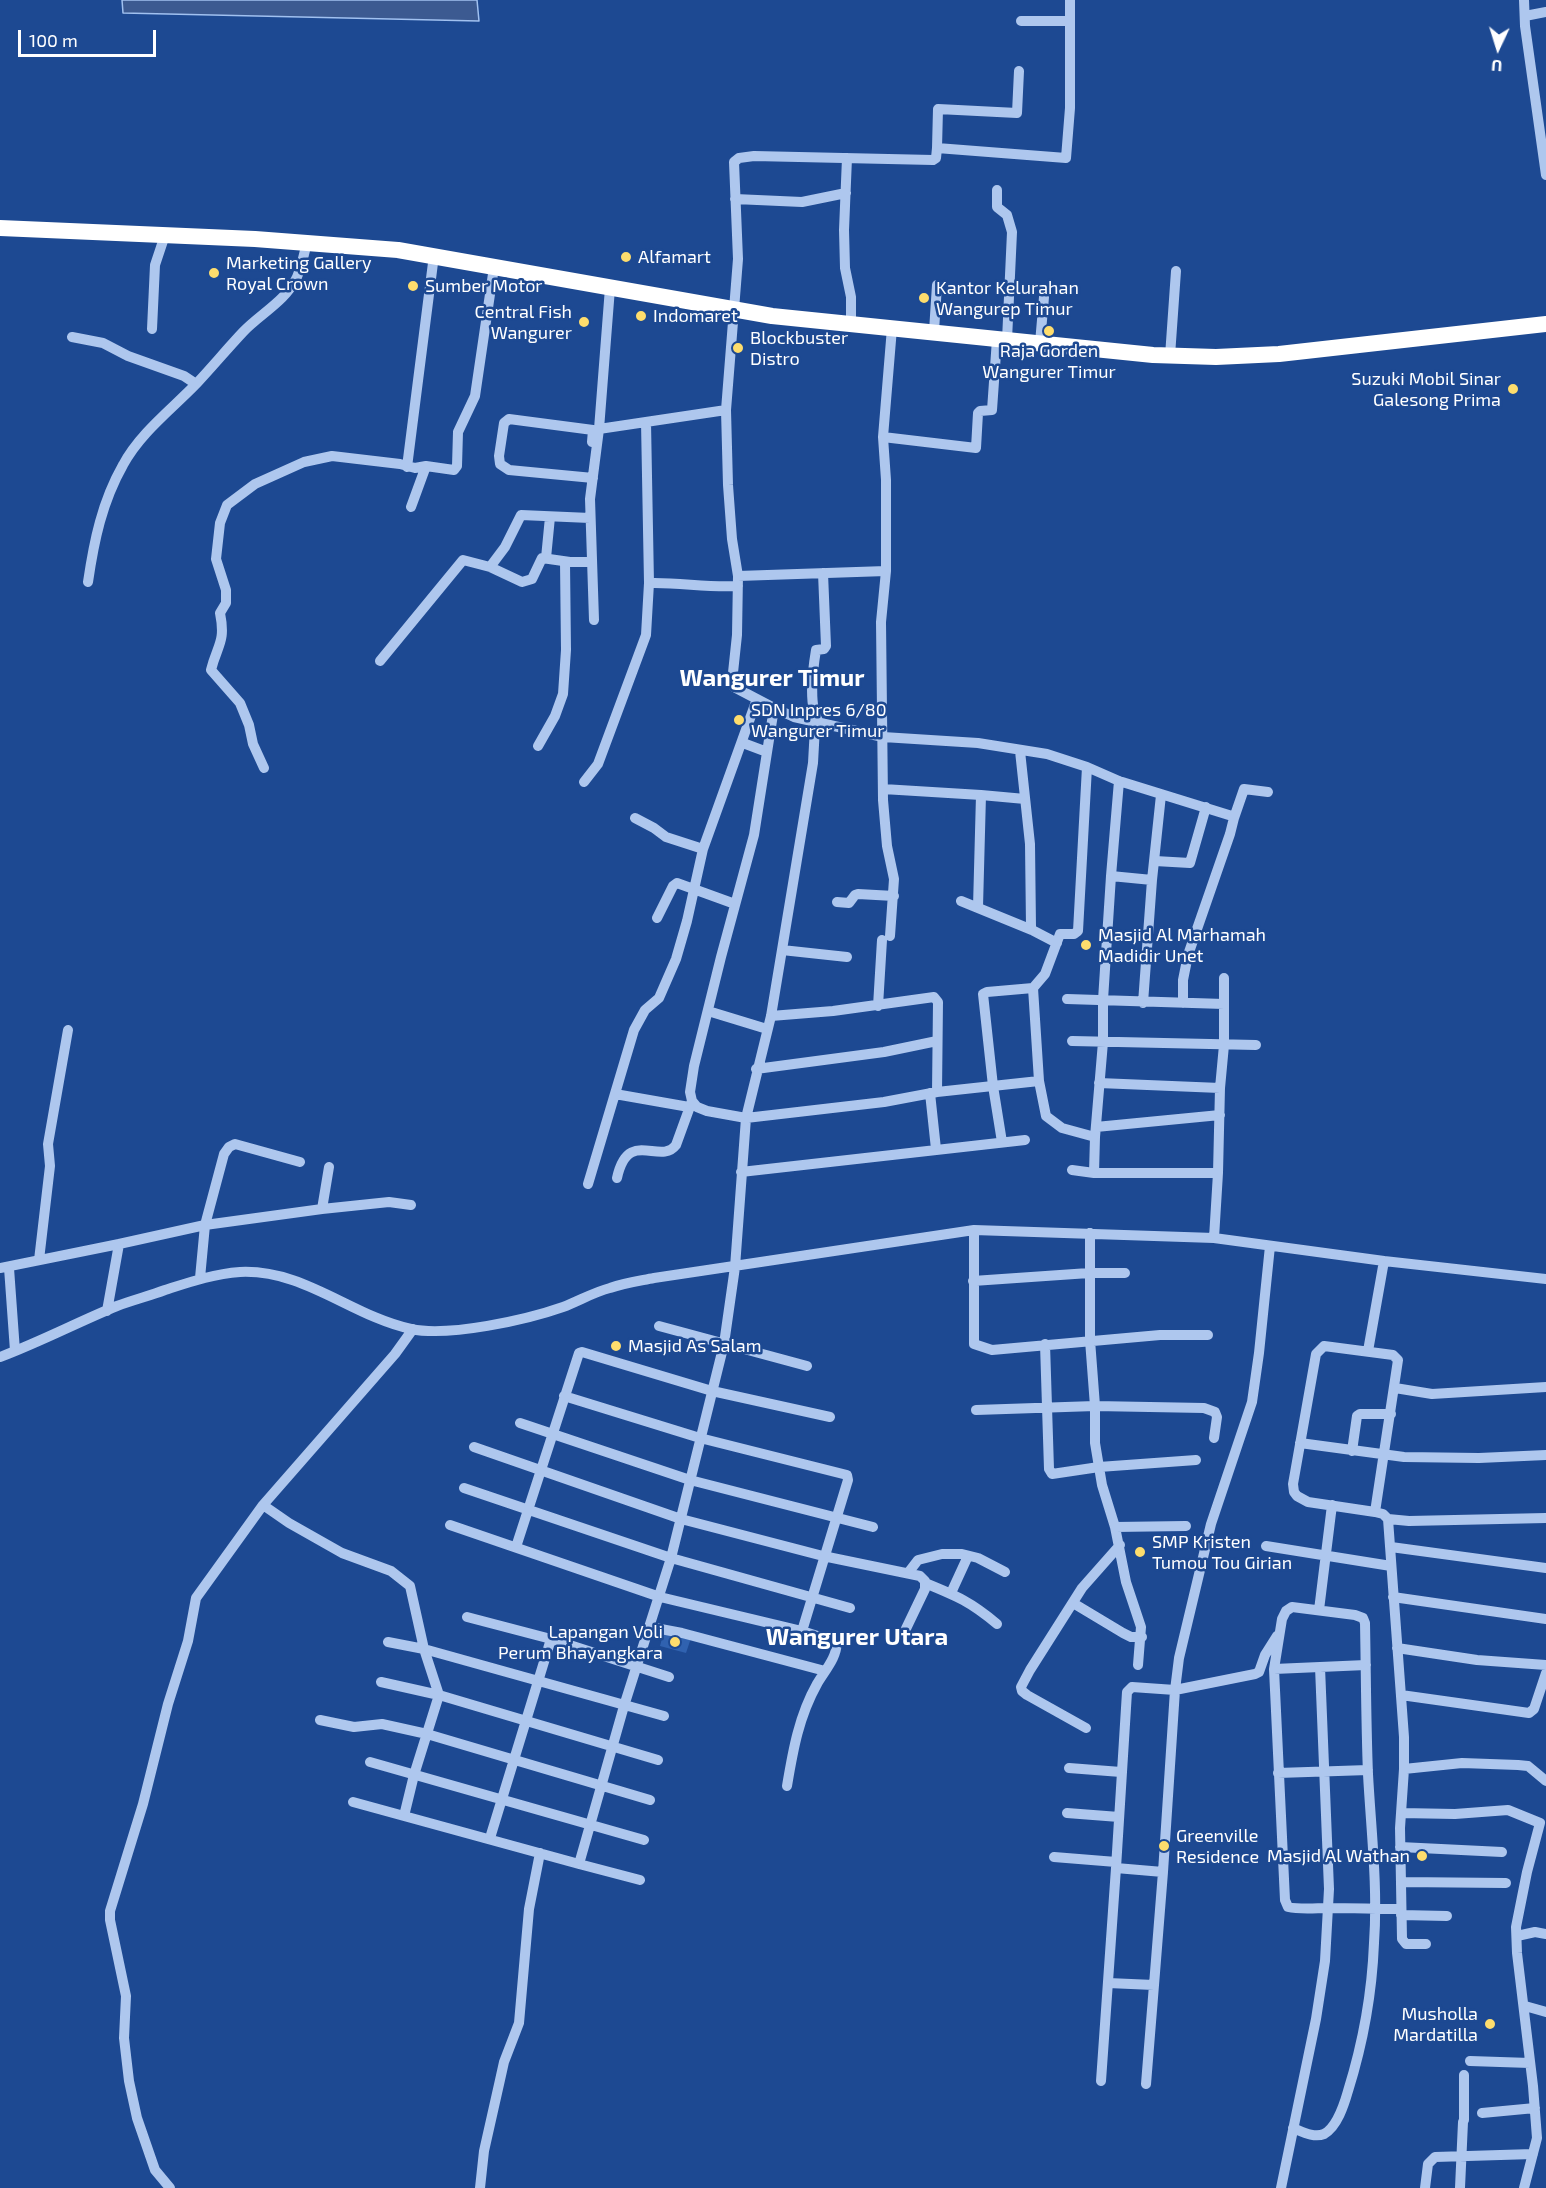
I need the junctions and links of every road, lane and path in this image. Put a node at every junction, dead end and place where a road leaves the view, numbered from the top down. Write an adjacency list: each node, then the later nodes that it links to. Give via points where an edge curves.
1 (1070, 0): 6 (street)
2 (1524, 0): 4 (street)
3 (1546, 12): 4 (street)
4 (1525, 16): 10 (street)
5 (1021, 21): 6 (street)
6 (1070, 21): 8 (street, via 1066,158)
7 (1019, 71): 8 (street, via 1017,113 938,109)
8 (937, 148): 9 (street, via 933,160)
9 (847, 158): 12 (street); 13 (street, via 739,158 734,162)
10 (1546, 175)
11 (997, 190): 30 (street, via 997,207 1007,215 1012,232)
12 (846, 193): 13 (street, via 795,202); 25 (street, via 845,268)
13 (735, 199): 23 (street)
14 (0, 228): 15 (highway)
15 (165, 235): 16 (highway); 27 (street, via 154,265)
16 (307, 242): 17 (highway); 33 (street, via 292,286)
17 (434, 255): 18 (highway); 39 (street)
18 (494, 267): 21 (highway); 38 (street, via 475,396 458,432 457,466 454,471)
19 (1176, 271): 32 (street)
20 (937, 285): 28 (street)
21 (610, 288): 23 (highway); 36 (street)
22 (1044, 297): 31 (street)
23 (735, 311): 25 (highway); 34 (street)
24 (1546, 324): 32 (highway, via 1279,354)
25 (851, 325): 26 (highway)
26 (892, 328): 28 (highway); 37 (street)
27 (152, 329)
28 (934, 331): 30 (highway)
29 (72, 336): 33 (street, via 103,343)
30 (1002, 339): 31 (highway); 37 (street, via 992,410 978,413 976,448)
31 (1040, 343): 32 (highway)
32 (1170, 356)
33 (196, 384): 51 (street, via 158,421 123,464 100,516)
34 (726, 410): 35 (street); 50 (street, via 728,485)
35 (646, 422): 36 (street); 52 (street)
36 (599, 429): 40 (street)
37 (883, 437): 48 (street)
38 (426, 466): 39 (street); 41 (street)
39 (407, 467): 64 (street, via 332,456 304,462 255,484 227,505 220,523 216,559 226,603 220,613 222,642 211,670 240,703)
40 (590, 478): 40 (street, via 503,467 499,456 504,423 509,419 593,430); 43 (street)
41 (411, 507)
42 (550, 517): 43 (street); 44 (street); 47 (street, via 521,515)
43 (590, 518): 46 (street)
44 (546, 558): 45 (street); 47 (street, via 540,559 532,579 525,582)
45 (565, 562): 46 (street); 60 (street, via 563,694)
46 (592, 562): 53 (street)
47 (490, 567): 54 (street, via 462,561)
48 (886, 571): 49 (street); 58 (street, via 881,622)
49 (823, 573): 50 (street); 57 (street, via 826,646 816,650 811,690)
50 (738, 581): 52 (street, via 723,587); 55 (street, via 732,685)
51 (88, 582)
52 (649, 582): 66 (street, via 646,635 598,764)
53 (594, 620)
54 (380, 661)
55 (757, 699): 56 (street); 59 (street)
56 (774, 708): 57 (street); 62 (street)
57 (819, 722): 58 (street); 88 (street, via 815,727 813,764)
58 (883, 736): 61 (street, via 978,743); 67 (street)
59 (743, 743): 62 (street); 75 (street)
60 (538, 746)
61 (1020, 751): 63 (street, via 1047,754); 71 (street)
62 (767, 752): 83 (street, via 754,835)
63 (1087, 767): 65 (street); 87 (street, via 1079,928 1074,934 1060,934)
64 (264, 768)
65 (1119, 781): 70 (street); 77 (street)
66 (584, 782)
67 (883, 789): 69 (street); 80 (street)
68 (1268, 792): 73 (street, via 1244,789)
69 (981, 795): 71 (street); 84 (street)
70 (1161, 795): 72 (street); 76 (street)
71 (1025, 800): 86 (street)
72 (1206, 807): 73 (street); 76 (street, via 1190,862)
73 (1234, 818): 95 (street, via 1188,955)
74 (635, 819): 75 (street, via 666,837)
75 (703, 849): 79 (street)
76 (1155, 861): 78 (street)
77 (1110, 876): 78 (street); 93 (street)
78 (1152, 880): 94 (street)
79 (694, 891): 83 (street); 85 (street, via 675,884); 113 (street, via 668,978 659,998 645,1010 636,1026)
80 (894, 896): 82 (street, via 858,894 849,903); 97 (street)
81 (962, 901): 84 (street)
82 (837, 902)
83 (735, 904): 98 (street)
84 (978, 907): 86 (street)
85 (657, 918)
86 (1032, 930): 87 (street)
87 (1057, 943): 91 (street, via 1045,974)
88 (782, 950): 89 (street); 99 (street)
89 (847, 957)
90 (1224, 978): 96 (street)
91 (1033, 987): 108 (street); 110 (street, via 983,994)
92 (1067, 999): 93 (street)
93 (1103, 1000): 94 (street); 104 (street)
94 (1143, 1003): 95 (street)
95 (1183, 1003): 96 (street)
96 (1224, 1004): 105 (street)
97 (878, 1006): 99 (street); 102 (street, via 934,997 938,1002)
98 (708, 1011): 100 (street); 114 (street, via 694,1066)
99 (771, 1016): 100 (street)
100 (767, 1029): 107 (street)
101 (68, 1030): 137 (street, via 48,1144 50,1166)
102 (937, 1041): 107 (street); 112 (street)
103 (1072, 1041): 104 (street)
104 (1103, 1042): 105 (street); 109 (street)
105 (1224, 1045): 106 (street); 111 (street)
106 (1256, 1045)
107 (756, 1069): 116 (street)
108 (1040, 1081): 110 (street); 117 (street, via 1046,1116 1062,1128)
109 (1099, 1083): 111 (street); 117 (street)
110 (993, 1086): 112 (street); 119 (street)
111 (1220, 1088): 115 (street)
112 (933, 1092): 116 (street, via 884,1102); 120 (street)
113 (615, 1094): 114 (street); 128 (street)
114 (691, 1104): 116 (street); 127 (street, via 672,1150 631,1154 621,1161)
115 (1220, 1116): 117 (street); 126 (street)
116 (746, 1118): 124 (street)
117 (1096, 1132): 125 (street)
118 (1025, 1140): 119 (street)
119 (1002, 1142): 120 (street)
120 (936, 1149): 124 (street)
121 (300, 1162): 131 (street, via 236,1144 229,1147)
122 (329, 1167): 130 (street)
123 (1072, 1170): 125 (street)
124 (741, 1172): 139 (street)
125 (1094, 1173): 126 (street)
126 (1218, 1173): 134 (street)
127 (617, 1178)
128 (588, 1184)
129 (411, 1205): 130 (street, via 389,1202)
130 (322, 1209): 131 (street)
131 (205, 1226): 135 (street); 143 (street)
132 (974, 1230): 133 (street); 139 (street); 145 (street)
133 (1090, 1233): 134 (street); 141 (street)
134 (1214, 1238): 136 (street)
135 (119, 1244): 137 (street); 146 (street)
136 (1270, 1246): 138 (street); 235 (street, via 1252,1402 1211,1524)
137 (39, 1260): 140 (street)
138 (1384, 1261): 144 (street); 154 (street)
139 (735, 1267): 148 (street, via 609,1288 514,1321 452,1329); 151 (street)
140 (5, 1268): 153 (street)
141 (1089, 1273): 142 (street); 145 (street); 150 (street)
142 (1125, 1274)
143 (200, 1278): 146 (street); 148 (street, via 243,1272 279,1275)
144 (1546, 1279)
145 (973, 1281): 152 (street, via 974,1344 992,1350)
146 (107, 1311): 153 (street)
147 (659, 1326): 151 (street)
148 (413, 1329): 180 (street)
149 (1209, 1335): 150 (street)
150 (1090, 1340): 152 (street); 161 (street)
151 (724, 1344): 156 (street); 159 (street)
152 (1045, 1344): 162 (street)
153 (15, 1351): 155 (street)
154 (1368, 1351): 158 (street, via 1396,1357); 170 (street, via 1324,1346 1318,1350)
155 (0, 1357)
156 (807, 1366)
157 (1546, 1386): 158 (street, via 1432,1394)
158 (1395, 1388): 164 (street)
159 (712, 1391): 160 (street, via 580,1352); 165 (street); 168 (street)
160 (564, 1396): 167 (street); 168 (street)
161 (1095, 1406): 162 (street); 169 (street, via 1211,1410 1217,1417); 176 (street)
162 (1046, 1409): 163 (street); 176 (street, via 1050,1472)
163 (976, 1410)
164 (1390, 1414): 172 (street, via 1360,1414); 173 (street)
165 (830, 1417)
166 (520, 1423): 167 (street)
167 (552, 1434): 177 (street); 178 (street)
168 (700, 1438): 178 (street); 184 (street, via 847,1475)
169 (1215, 1438)
170 (1300, 1443): 172 (street); 181 (street, via 1294,1492 1308,1502)
171 (474, 1447): 177 (street)
172 (1352, 1451): 173 (street)
173 (1384, 1455): 174 (street); 183 (street)
174 (1546, 1455)
175 (1196, 1460): 176 (street)
176 (1099, 1467): 191 (street)
177 (541, 1472): 182 (street); 186 (street)
178 (690, 1480): 184 (street); 186 (street)
179 (464, 1488): 182 (street)
180 (263, 1505): 223 (street, via 332,1548 391,1571 406,1582); 299 (street, via 201,1588 193,1605 188,1641 110,1911 126,1995 124,2038 137,2118 155,2170)
181 (1332, 1506): 183 (street); 198 (street)
182 (529, 1509): 194 (street); 199 (street)
183 (1375, 1512): 187 (street)
184 (836, 1516): 190 (street); 196 (street)
185 (1546, 1518): 187 (street)
186 (681, 1519): 196 (street); 199 (street)
187 (1388, 1519): 195 (street)
188 (450, 1525): 194 (street)
189 (1186, 1526): 191 (street)
190 (873, 1527)
191 (1115, 1527): 192 (street)
192 (1120, 1545): 209 (street); 219 (street)
193 (1266, 1546): 198 (street)
194 (516, 1547): 207 (street)
195 (1391, 1547): 200 (street); 201 (street)
196 (824, 1556): 203 (street); 206 (street)
197 (968, 1556): 202 (street); 203 (street, via 927,1557 918,1560); 205 (street)
198 (1326, 1556): 200 (street); 211 (street)
199 (671, 1558): 206 (street); 207 (street)
200 (1391, 1566): 208 (street)
201 (1546, 1568)
202 (1005, 1572)
203 (908, 1573): 204 (street, via 920,1576)
204 (925, 1583): 205 (street); 218 (street)
205 (951, 1593): 214 (street)
206 (813, 1596): 210 (street); 216 (street)
207 (660, 1597): 215 (street); 216 (street)
208 (1393, 1597): 213 (street); 222 (street)
209 (1072, 1603): 219 (street, via 1123,1634); 242 (street, via 1024,1679 1022,1691)
210 (850, 1608)
211 (1319, 1610): 217 (street, via 1288,1608); 225 (street, via 1363,1618)
212 (467, 1617): 220 (street)
213 (1546, 1619)
214 (997, 1624)
215 (650, 1627): 227 (street); 230 (street)
216 (802, 1631): 230 (street, via 836,1642)
217 (1279, 1634): 229 (street); 235 (street, via 1256,1674)
218 (902, 1637)
219 (1142, 1637): 224 (street)
220 (551, 1639): 227 (street); 233 (street)
221 (388, 1642): 223 (street)
222 (1397, 1648): 226 (street); 237 (street)
223 (424, 1649): 233 (street); 236 (street)
224 (1138, 1665)
225 (1366, 1665): 228 (street); 250 (street)
226 (1546, 1665)
227 (637, 1667): 232 (street); 238 (street)
228 (1320, 1667): 229 (street); 252 (street)
229 (1274, 1669): 253 (street)
230 (825, 1671): 256 (street, via 805,1708)
231 (1546, 1673): 237 (street, via 1534,1709 1529,1713)
232 (669, 1677)
233 (537, 1681): 238 (street); 241 (street)
234 (381, 1682): 236 (street)
235 (1175, 1690): 251 (street, via 1132,1687 1127,1692); 274 (street)
236 (439, 1695): 241 (street); 243 (street)
237 (1401, 1695): 249 (street)
238 (624, 1706): 239 (street); 244 (street)
239 (664, 1716)
240 (320, 1720): 243 (street, via 354,1726 382,1724)
241 (525, 1721): 244 (street); 246 (street)
242 (1086, 1728)
243 (427, 1734): 246 (street); 254 (street)
244 (612, 1748): 245 (street); 257 (street)
245 (658, 1760)
246 (513, 1761): 257 (street); 258 (street)
247 (370, 1762): 254 (street)
248 (1069, 1768): 251 (street)
249 (1404, 1769): 255 (street, via 1462,1763 1518,1765 1528,1766); 262 (street)
250 (1368, 1770): 252 (street); 279 (street)
251 (1121, 1772): 264 (street)
252 (1325, 1772): 253 (street); 278 (street)
253 (1278, 1773): 278 (street, via 1285,1900 1294,1908)
254 (414, 1775): 258 (street); 263 (street)
255 (1546, 1781)
256 (786, 1786)
257 (601, 1787): 259 (street); 265 (street)
258 (501, 1798): 265 (street); 266 (street)
259 (650, 1800)
260 (352, 1802): 263 (street)
261 (1066, 1813): 264 (street)
262 (1401, 1814): 268 (street); 283 (street, via 1508,1810 1540,1824 1519,1908)
263 (404, 1816): 266 (street)
264 (1119, 1817): 273 (street)
265 (591, 1826): 267 (street); 272 (street)
266 (490, 1838): 270 (street)
267 (644, 1840)
268 (1400, 1847): 269 (street); 276 (street)
269 (1502, 1852)
270 (540, 1853): 272 (street); 300 (street, via 529,1909 519,2023 496,2095)
271 (1054, 1857): 273 (street)
272 (579, 1864): 275 (street)
273 (1116, 1865): 274 (street); 285 (street)
274 (1163, 1872): 286 (street)
275 (640, 1880)
276 (1401, 1882): 277 (street); 280 (street)
277 (1506, 1884)
278 (1328, 1908): 279 (street); 296 (street, via 1323,1983)
279 (1375, 1909): 280 (street); 296 (street, via 1367,2013 1345,2099 1335,2122 1324,2133 1317,2136)
280 (1401, 1912): 281 (street); 284 (street, via 1403,1942)
281 (1447, 1916)
282 (1546, 1934): 283 (street)
283 (1517, 1936): 287 (street)
284 (1426, 1944)
285 (1108, 1983): 286 (street); 292 (street)
286 (1154, 1985): 293 (street)
287 (1524, 2006): 288 (street); 290 (street)
288 (1546, 2012)
289 (1470, 2061): 290 (street)
290 (1530, 2064): 294 (street)
291 (1464, 2075): 298 (street)
292 (1101, 2081)
293 (1146, 2084)
294 (1535, 2108): 295 (street); 297 (street, via 1537,2138)
295 (1482, 2113)
296 (1293, 2128): 301 (street)
297 (1533, 2154): 298 (street); 304 (street)
298 (1462, 2157): 302 (street, via 1432,2158); 303 (street)
299 (170, 2188)
300 (480, 2188)
301 (1281, 2188)
302 (1425, 2188)
303 (1460, 2188)
304 (1524, 2188)

